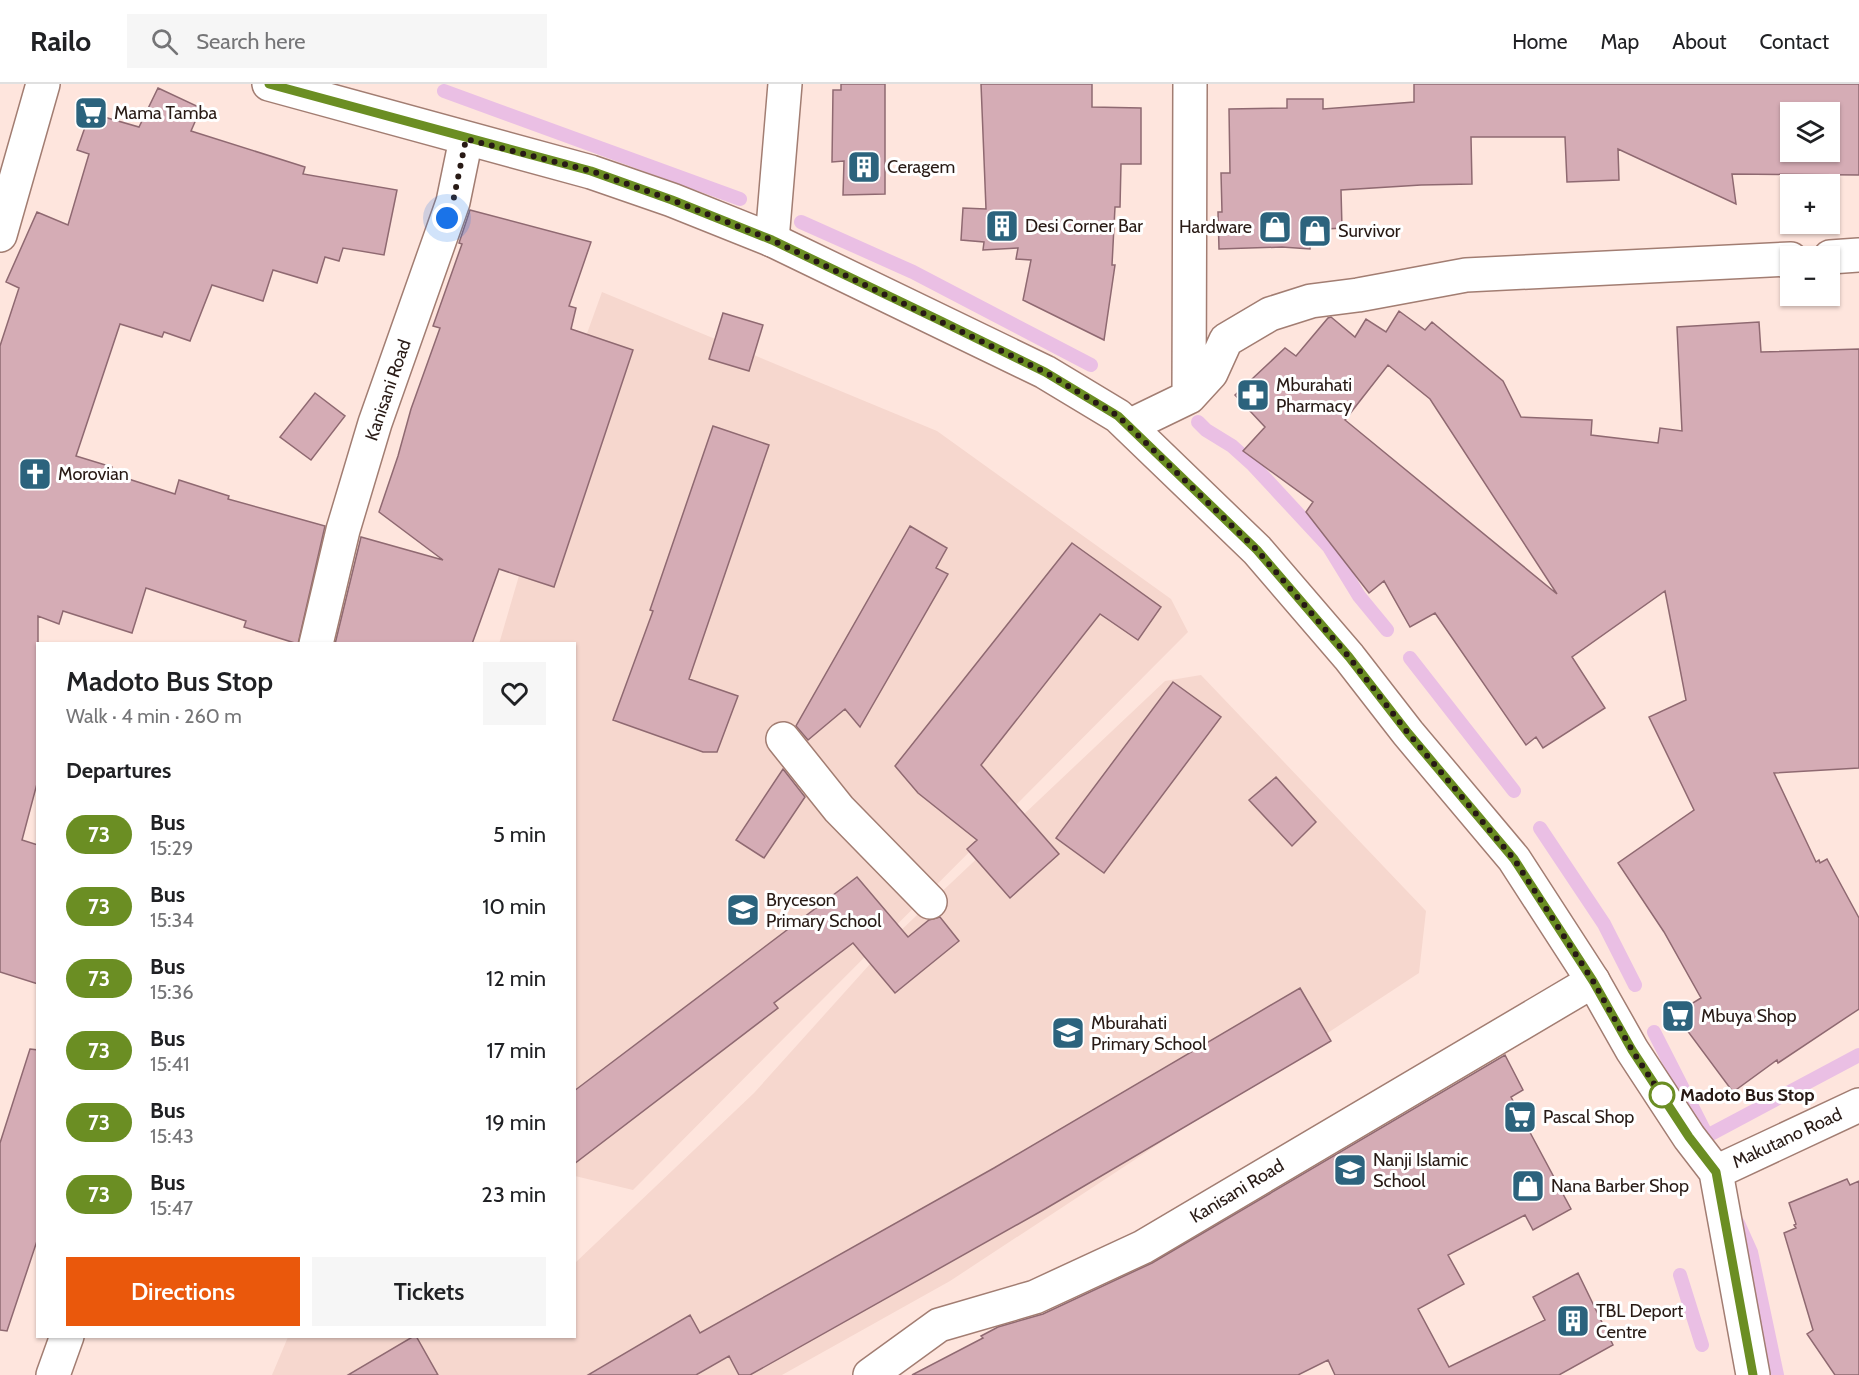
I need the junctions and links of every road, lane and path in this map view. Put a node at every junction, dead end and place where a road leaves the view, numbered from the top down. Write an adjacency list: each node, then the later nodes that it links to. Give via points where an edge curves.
1 (43, 84): 6 (street)
2 (269, 84): 5 (street)
3 (785, 84): 7 (street)
4 (1190, 84): 11 (street)
5 (466, 139): 7 (street, via 591,171); 13 (street, Kanisani Road, via 453,202 362,466)
6 (0, 235)
7 (772, 240): 12 (street, via 1045,372)
8 (1859, 255): 9 (street)
9 (1840, 256)
10 (1780, 260): 11 (street, via 1466,275 1311,301 1270,314 1226,340 1211,373)
11 (1189, 397): 12 (street)
12 (1129, 426): 16 (street, via 1257,550 1349,657 1514,859)
13 (316, 642)
14 (783, 739): 15 (street, via 839,809)
15 (930, 902)
16 (1593, 981): 18 (street, via 1632,1050); 22 (street, Kanisani Road, via 1143,1247 1035,1297 939,1325)
17 (1859, 1105): 18 (street, Makutano Road)
18 (1716, 1172): 20 (street)
19 (66, 1338): 21 (street)
20 (1751, 1374)
21 (53, 1375)
22 (870, 1375)

